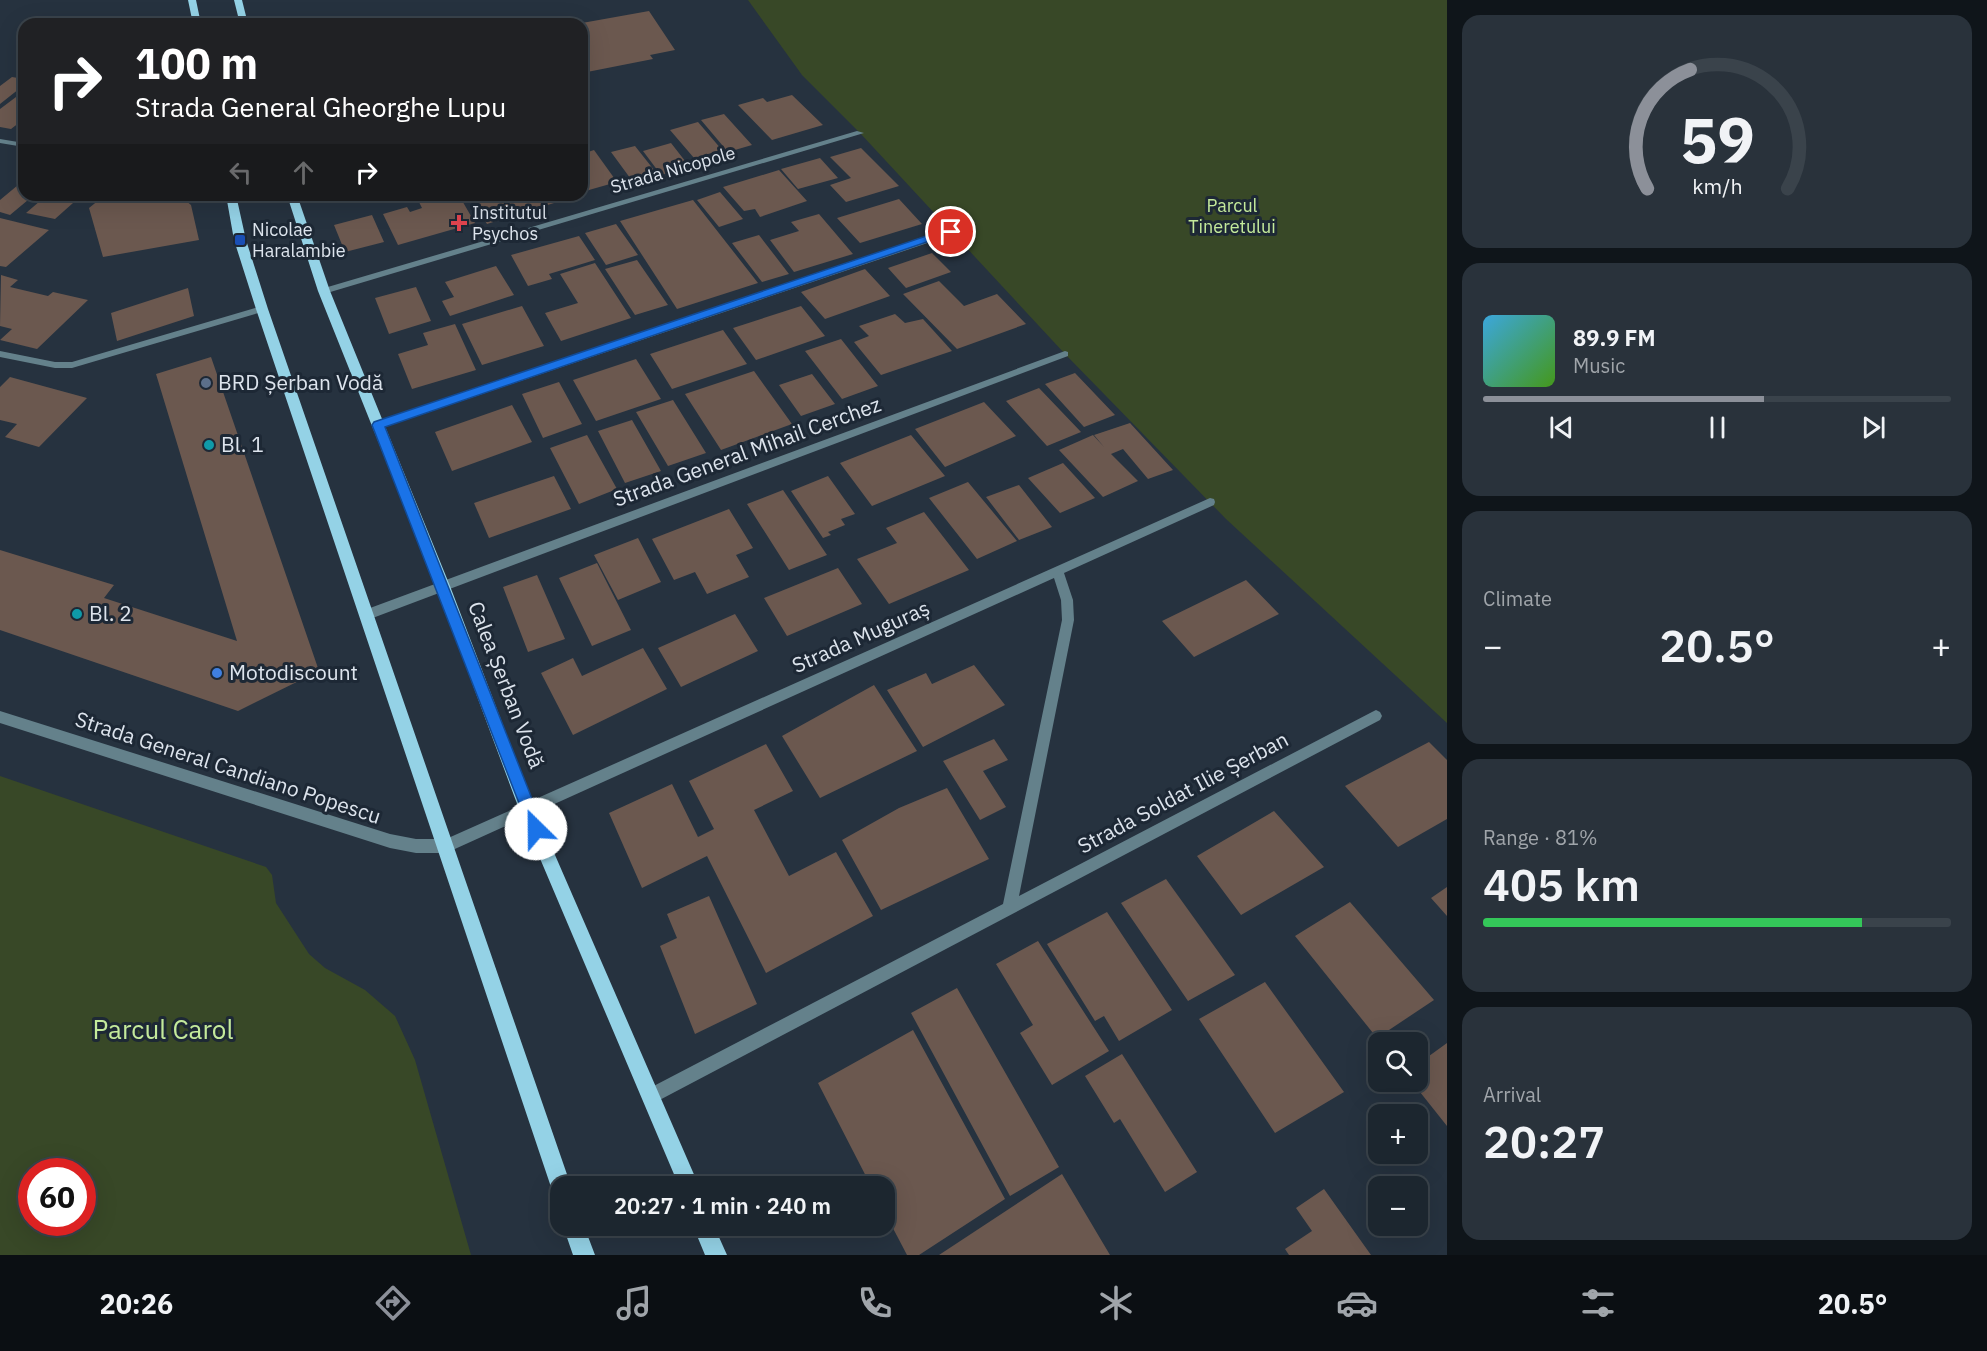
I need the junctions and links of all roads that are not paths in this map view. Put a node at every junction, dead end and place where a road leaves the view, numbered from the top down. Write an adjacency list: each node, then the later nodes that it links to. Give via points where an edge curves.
1 (192, 0): 3 (main road)
2 (238, 0): 4 (main road)
3 (196, 18)
4 (242, 18)
5 (860, 133): 11 (street, Strada Nicopole)
6 (0, 141): 7 (street)
7 (18, 144)
8 (232, 201): 12 (main road)
9 (294, 201): 11 (main road, Calea Șerban Vodă)
10 (951, 232): 15 (street)
11 (324, 291): 15 (main road, Calea Șerban Vodă)
12 (262, 309): 13 (street, via 72,365 36,363); 19 (main road)
13 (0, 354)
14 (1065, 354): 18 (street, Strada General Mihail Cerchez)
15 (378, 425): 18 (main road, Calea Șerban Vodă)
16 (1210, 502): 17 (street, Strada Muguraș)
17 (1057, 570): 22 (street, Strada Muguraș); 24 (street, via 1067,600 1068,620)
18 (443, 586): 19 (street, Strada General Mihail Cerchez); 22 (main road, Calea Șerban Vodă)
19 (366, 615): 23 (main road)
20 (1376, 716): 24 (street, Strada Soldat Ilie Șerban)
21 (0, 717): 23 (street, Strada General Candiano Popescu, via 390,842)
22 (527, 809): 23 (street, Strada Muguraș); 25 (main road, Calea Șerban Vodă)
23 (446, 846): 26 (main road)
24 (1010, 907): 25 (street, Strada Soldat Ilie Șerban)
25 (652, 1096): 27 (main road, Calea Șerban Vodă)
26 (557, 1176)
27 (685, 1176)
28 (577, 1236): 30 (main road)
29 (709, 1236): 31 (main road)
30 (584, 1255)
31 (716, 1255)

